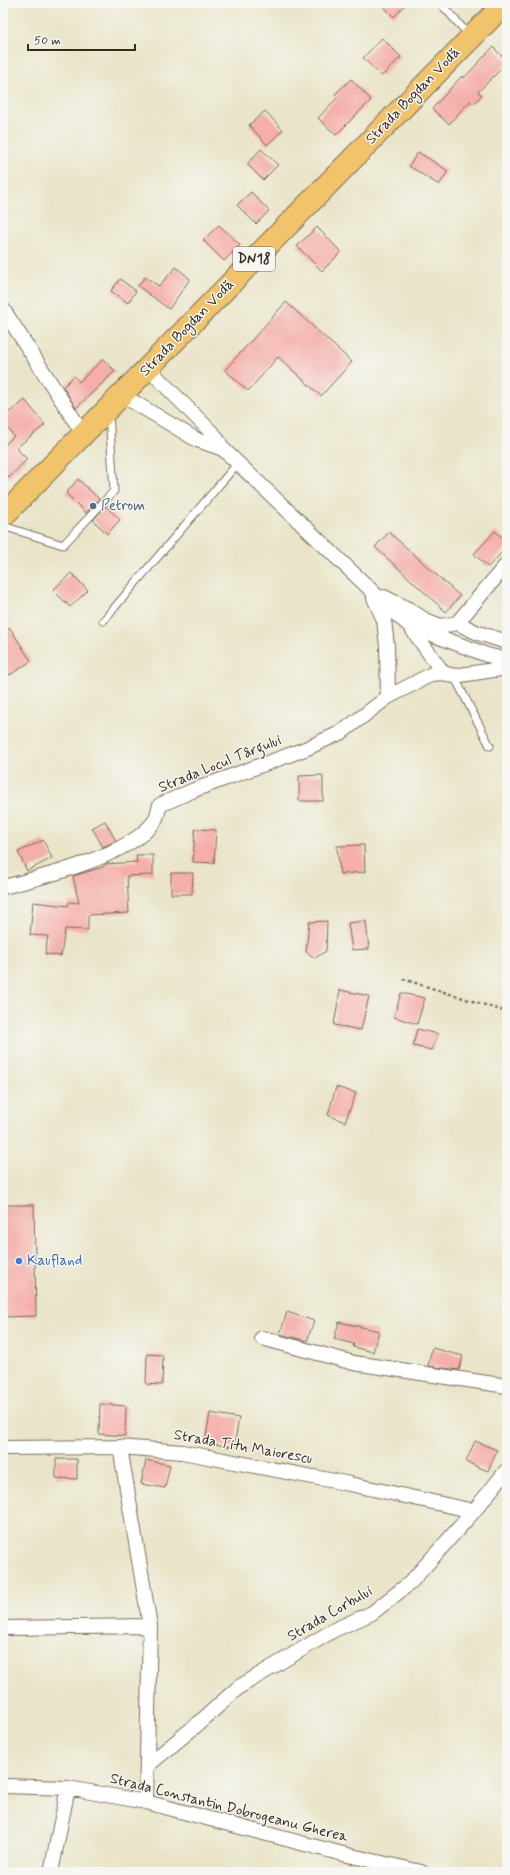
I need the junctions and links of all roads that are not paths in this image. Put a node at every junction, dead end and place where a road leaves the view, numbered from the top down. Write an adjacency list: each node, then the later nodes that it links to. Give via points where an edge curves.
1 (440, 3): 3 (lane)
2 (505, 3): 3 (main road, Strada Bogdan Vodă / DN18)
3 (471, 37): 5 (main road, Strada Bogdan Vodă / DN18)
4 (3, 309): 7 (street)
5 (148, 368): 6 (main road, Strada Bogdan Vodă / DN18); 8 (street, via 216,437)
6 (115, 402): 7 (main road, Strada Bogdan Vodă / DN18); 8 (street, via 197,440); 11 (lane, via 114,491 64,545)
7 (84, 435): 10 (main road, Strada Bogdan Vodă / DN18)
8 (223, 449): 9 (street)
9 (238, 463): 13 (street); 14 (lane)
10 (3, 516)
11 (3, 526)
12 (507, 564): 15 (street)
13 (371, 590): 15 (street, via 441,626); 16 (street); 23 (street, via 384,620)
14 (103, 621)
15 (456, 623): 17 (street)
16 (410, 626): 18 (street); 22 (street)
17 (478, 633): 18 (street); 19 (street)
18 (446, 639): 20 (street)
19 (507, 642)
20 (507, 660)
21 (507, 668): 22 (street, Strada Locul Târgului)
22 (448, 675): 23 (street, Strada Locul Târgului, via 432,674); 24 (lane)
23 (388, 697): 25 (street, Strada Locul Târgului, via 342,732 305,749 160,805 154,822 142,834 115,850 84,864)
24 (490, 746)
25 (3, 887)
26 (262, 1338): 27 (street, via 354,1363)
27 (507, 1386)
28 (120, 1447): 29 (street, Strada Titu Maiorescu); 31 (street, Strada Titu Maiorescu, via 182,1452); 32 (street)
29 (3, 1448)
30 (507, 1470): 31 (street, Strada Corbului)
31 (474, 1511): 34 (street, Strada Corbului, via 410,1583 372,1613 334,1630 239,1687)
32 (150, 1626): 33 (street); 34 (street)
33 (3, 1628)
34 (148, 1765): 37 (street)
35 (3, 1786): 36 (street, Strada Constantin Dobrogeanu Gherea)
36 (68, 1788): 37 (street, Strada Constantin Dobrogeanu Gherea); 38 (street)
37 (146, 1802): 39 (street, Strada Constantin Dobrogeanu Gherea)
38 (50, 1872)
39 (421, 1872)

